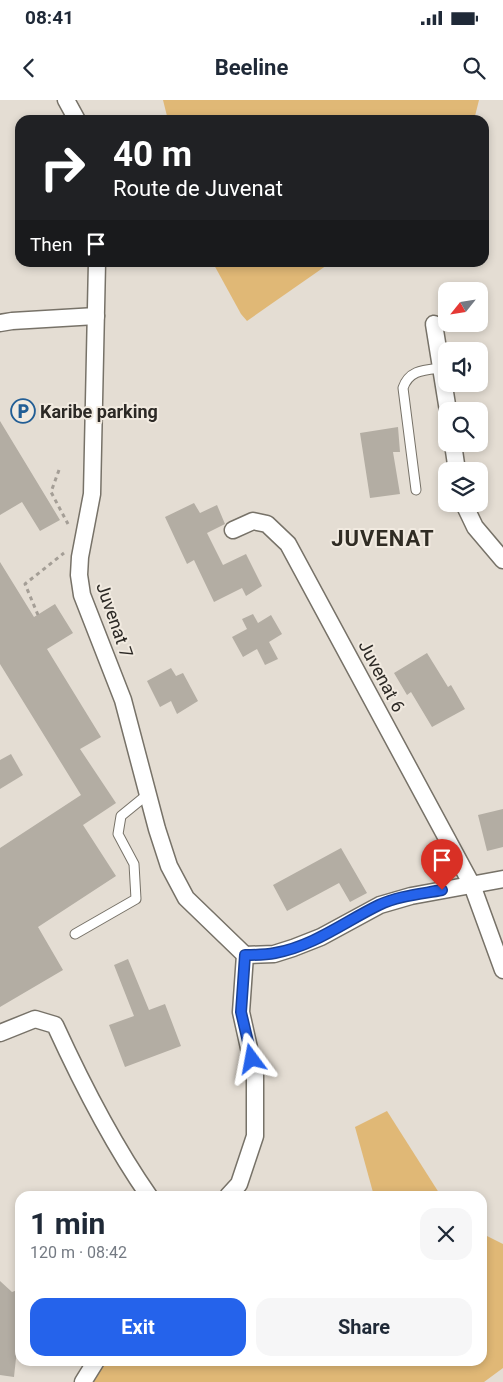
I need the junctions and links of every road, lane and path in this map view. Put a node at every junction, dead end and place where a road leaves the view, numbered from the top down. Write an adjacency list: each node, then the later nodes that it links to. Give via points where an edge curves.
1 (66, 100): 2 (street)
2 (74, 115)
3 (97, 267): 4 (street, Juvenat 7)
4 (96, 316): 5 (street); 17 (street, Juvenat 7, via 92,494 79,575 82,595 123,700)
5 (0, 323)
6 (434, 324): 7 (street)
7 (438, 349)
8 (438, 368): 10 (lane, via 412,374 403,388)
9 (59, 470): 13 (path, via 51,492 68,524)
10 (416, 490)
11 (468, 512): 15 (street, via 475,527)
12 (233, 530): 19 (street, Juvenat 6, via 252,521 267,524 288,544)
13 (68, 532)
14 (67, 550): 16 (path, via 25,584)
15 (503, 560)
16 (38, 615)
17 (148, 794): 20 (lane, via 122,816 118,834 134,864 136,899); 21 (street, Juvenat 7, via 169,866 186,898)
18 (503, 879): 19 (street)
19 (472, 885): 21 (street, via 380,905 321,937 293,948 274,954); 22 (street, Juvenat 6)
20 (75, 934)
21 (245, 955): 25 (street, via 241,1012 256,1075 255,1136 239,1184)
22 (503, 970)
23 (0, 1033): 24 (street, via 35,1018 55,1025 126,1162)
24 (146, 1191)
25 (233, 1191)
26 (93, 1366): 27 (street)
27 (82, 1382)

